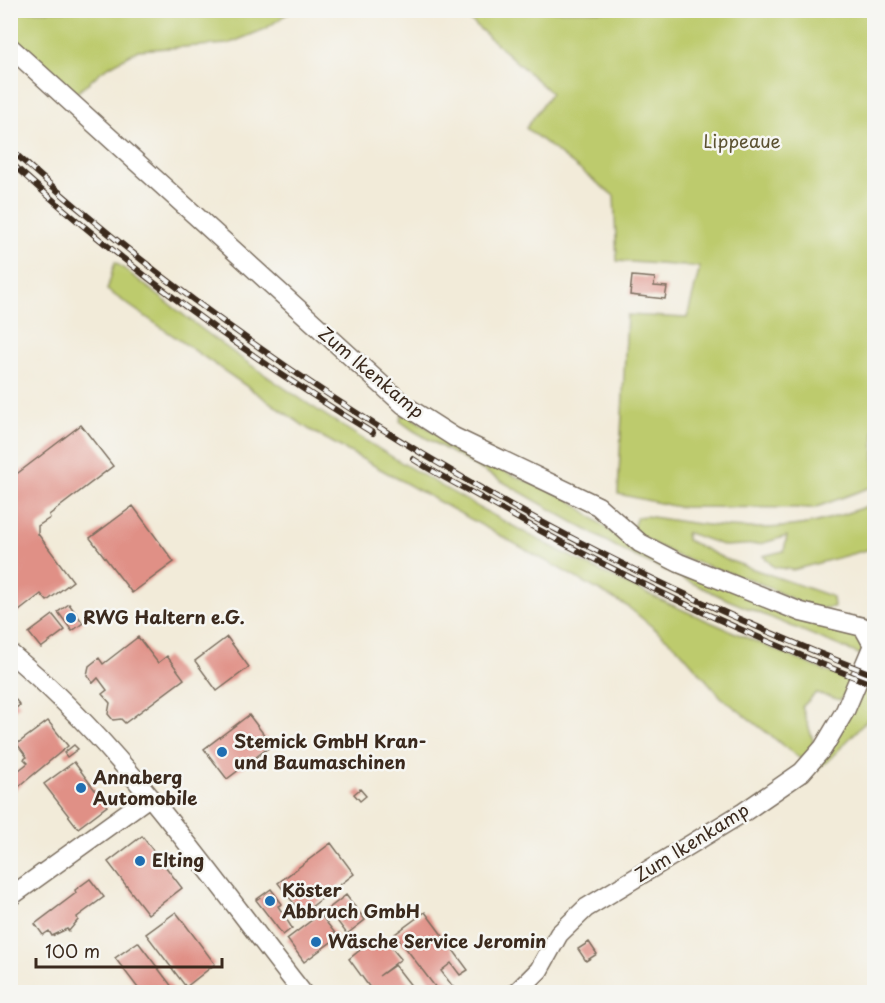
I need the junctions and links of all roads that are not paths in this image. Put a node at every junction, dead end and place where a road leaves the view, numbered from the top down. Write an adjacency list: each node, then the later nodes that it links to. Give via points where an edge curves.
1 (10, 46): 6 (street, Zum Ikenkamp, via 404,405 454,436 598,506 633,538 679,563 801,612 863,627 873,645 845,711 823,748 802,772 586,908 559,934 539,969)
2 (10, 653): 3 (street, via 70,706)
3 (149, 797): 4 (street); 5 (street)
4 (10, 897)
5 (302, 993)
6 (517, 993)

